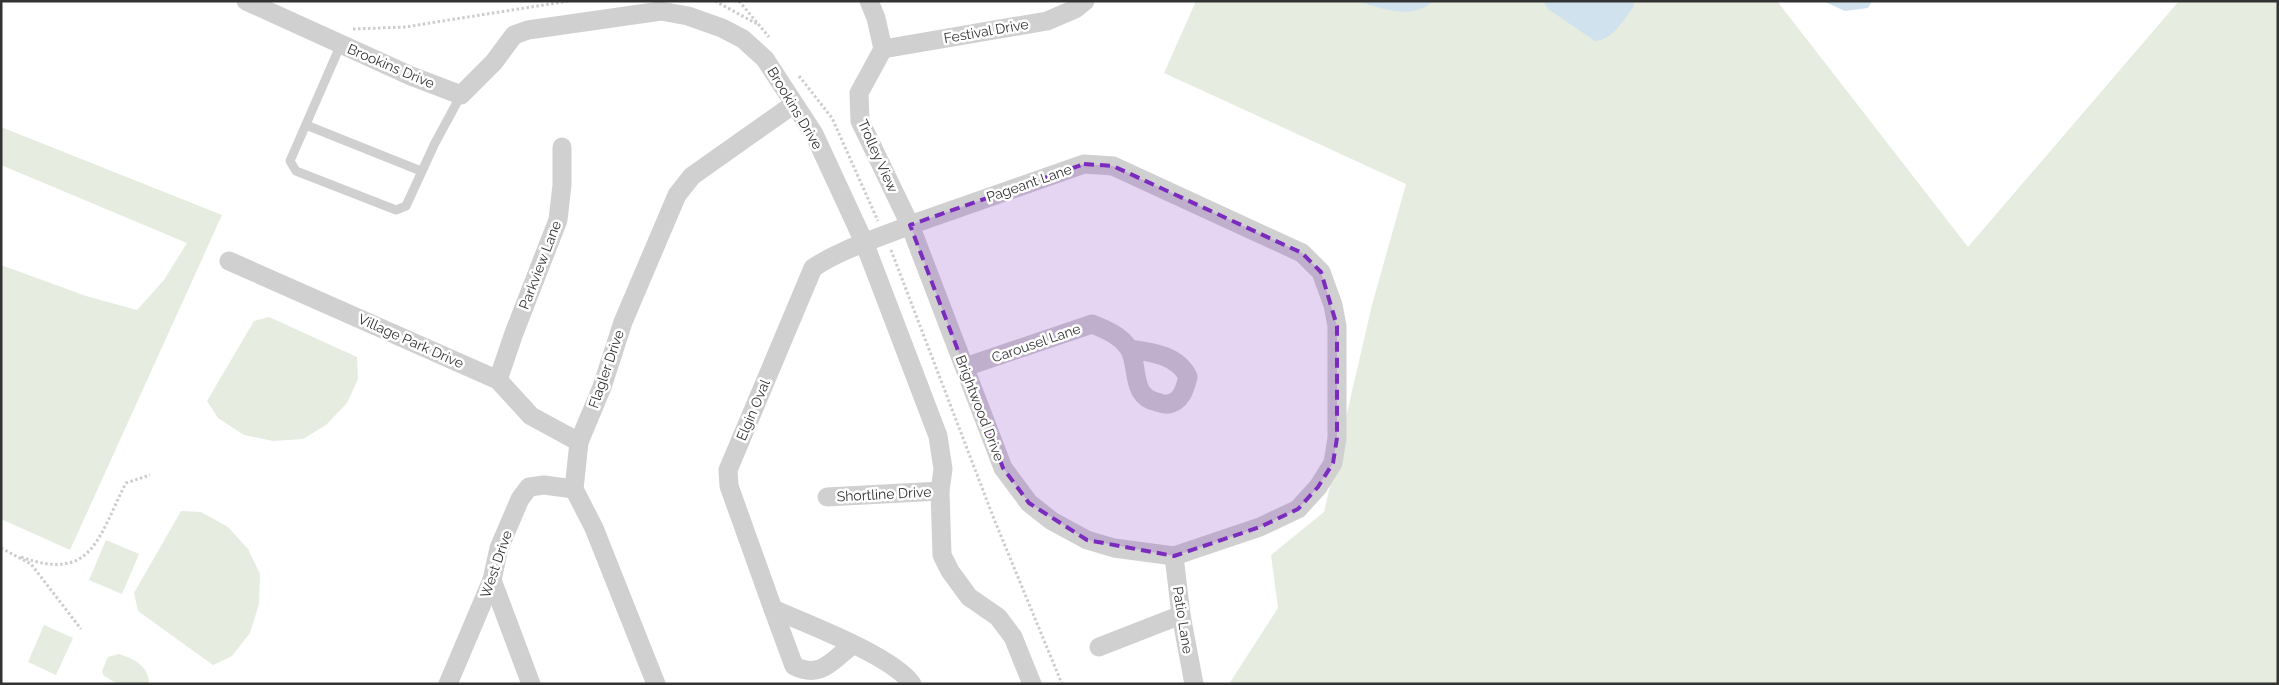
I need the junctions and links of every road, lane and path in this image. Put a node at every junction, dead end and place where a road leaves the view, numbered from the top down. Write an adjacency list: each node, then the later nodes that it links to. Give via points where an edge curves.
1 (246, 1): 7 (street, Brookins Drive)
2 (569, 1): 7 (path, via 405,27 354,29)
3 (715, 1): 4 (path, via 761,27)
4 (739, 1)
5 (868, 1): 8 (street, via 876,18)
6 (1085, 1): 8 (street, Festival Drive, via 1047,21)
7 (343, 35): 9 (street, Brookins Drive); 11 (lane)
8 (882, 49): 14 (street, Trolley View, via 859,93 860,122)
9 (461, 95): 10 (street, Brookins Drive, via 494,62 514,35 528,30 662,11 707,22 743,39 765,60); 13 (lane)
10 (794, 104): 15 (street, Brookins Drive, via 814,134); 22 (street, Flagler Drive, via 692,176 677,196 623,322 602,387)
11 (306, 125): 13 (lane); 13 (lane, via 290,161 296,171 396,210 406,206)
12 (562, 147): 21 (street, Parkview Lane, via 558,220)
13 (421, 172)
14 (910, 225): 15 (street, Pageant Lane); 16 (street, Pageant Lane, via 1084,164 1113,166); 20 (street, Brightwood Drive)
15 (864, 242): 25 (street, Brookins Drive, via 938,436 943,469); 31 (street, Elgin Oval, via 813,268 728,470 729,486)
16 (1302, 253): 28 (street, Brightwood Drive, via 1321,272 1337,326 1337,438 1333,463 1318,487 1298,509 1260,528)
17 (894, 256): 41 (path, via 994,519)
18 (229, 261): 21 (street, Village Park Drive)
19 (1129, 349): 20 (street, Carousel Lane, via 1116,334 1092,324)
20 (965, 367): 28 (street, Brightwood Drive, via 1002,468 1029,503 1052,521 1087,540 1114,548)
21 (498, 380): 22 (street, Village Park Drive, via 532,416)
22 (579, 442): 24 (street, Flagler Drive)
23 (150, 474): 29 (path, via 126,483 84,557 71,564 56,566)
24 (574, 489): 30 (street, West Drive, via 544,485 530,488 520,499 499,548); 38 (street, via 594,528)
25 (940, 491): 26 (street, Shortline Drive); 40 (street, Brookins Drive, via 942,555 970,597 998,617 1013,637)
26 (827, 497)
27 (1, 548): 29 (path)
28 (1174, 556): 32 (street, Patio Lane)
29 (21, 557): 33 (path, via 40,574)
30 (492, 580): 36 (street, West Drive); 37 (street)
31 (773, 609): 34 (street); 34 (street, Elgin Oval, via 794,666 807,672 822,670)
32 (1181, 615): 35 (street); 42 (street, Patio Lane)
33 (81, 630)
34 (852, 645): 39 (street, via 904,673)
35 (1099, 647)
36 (448, 684)
37 (531, 684)
38 (656, 684)
39 (912, 684)
40 (1032, 684)
41 (1062, 684)
42 (1194, 684)

